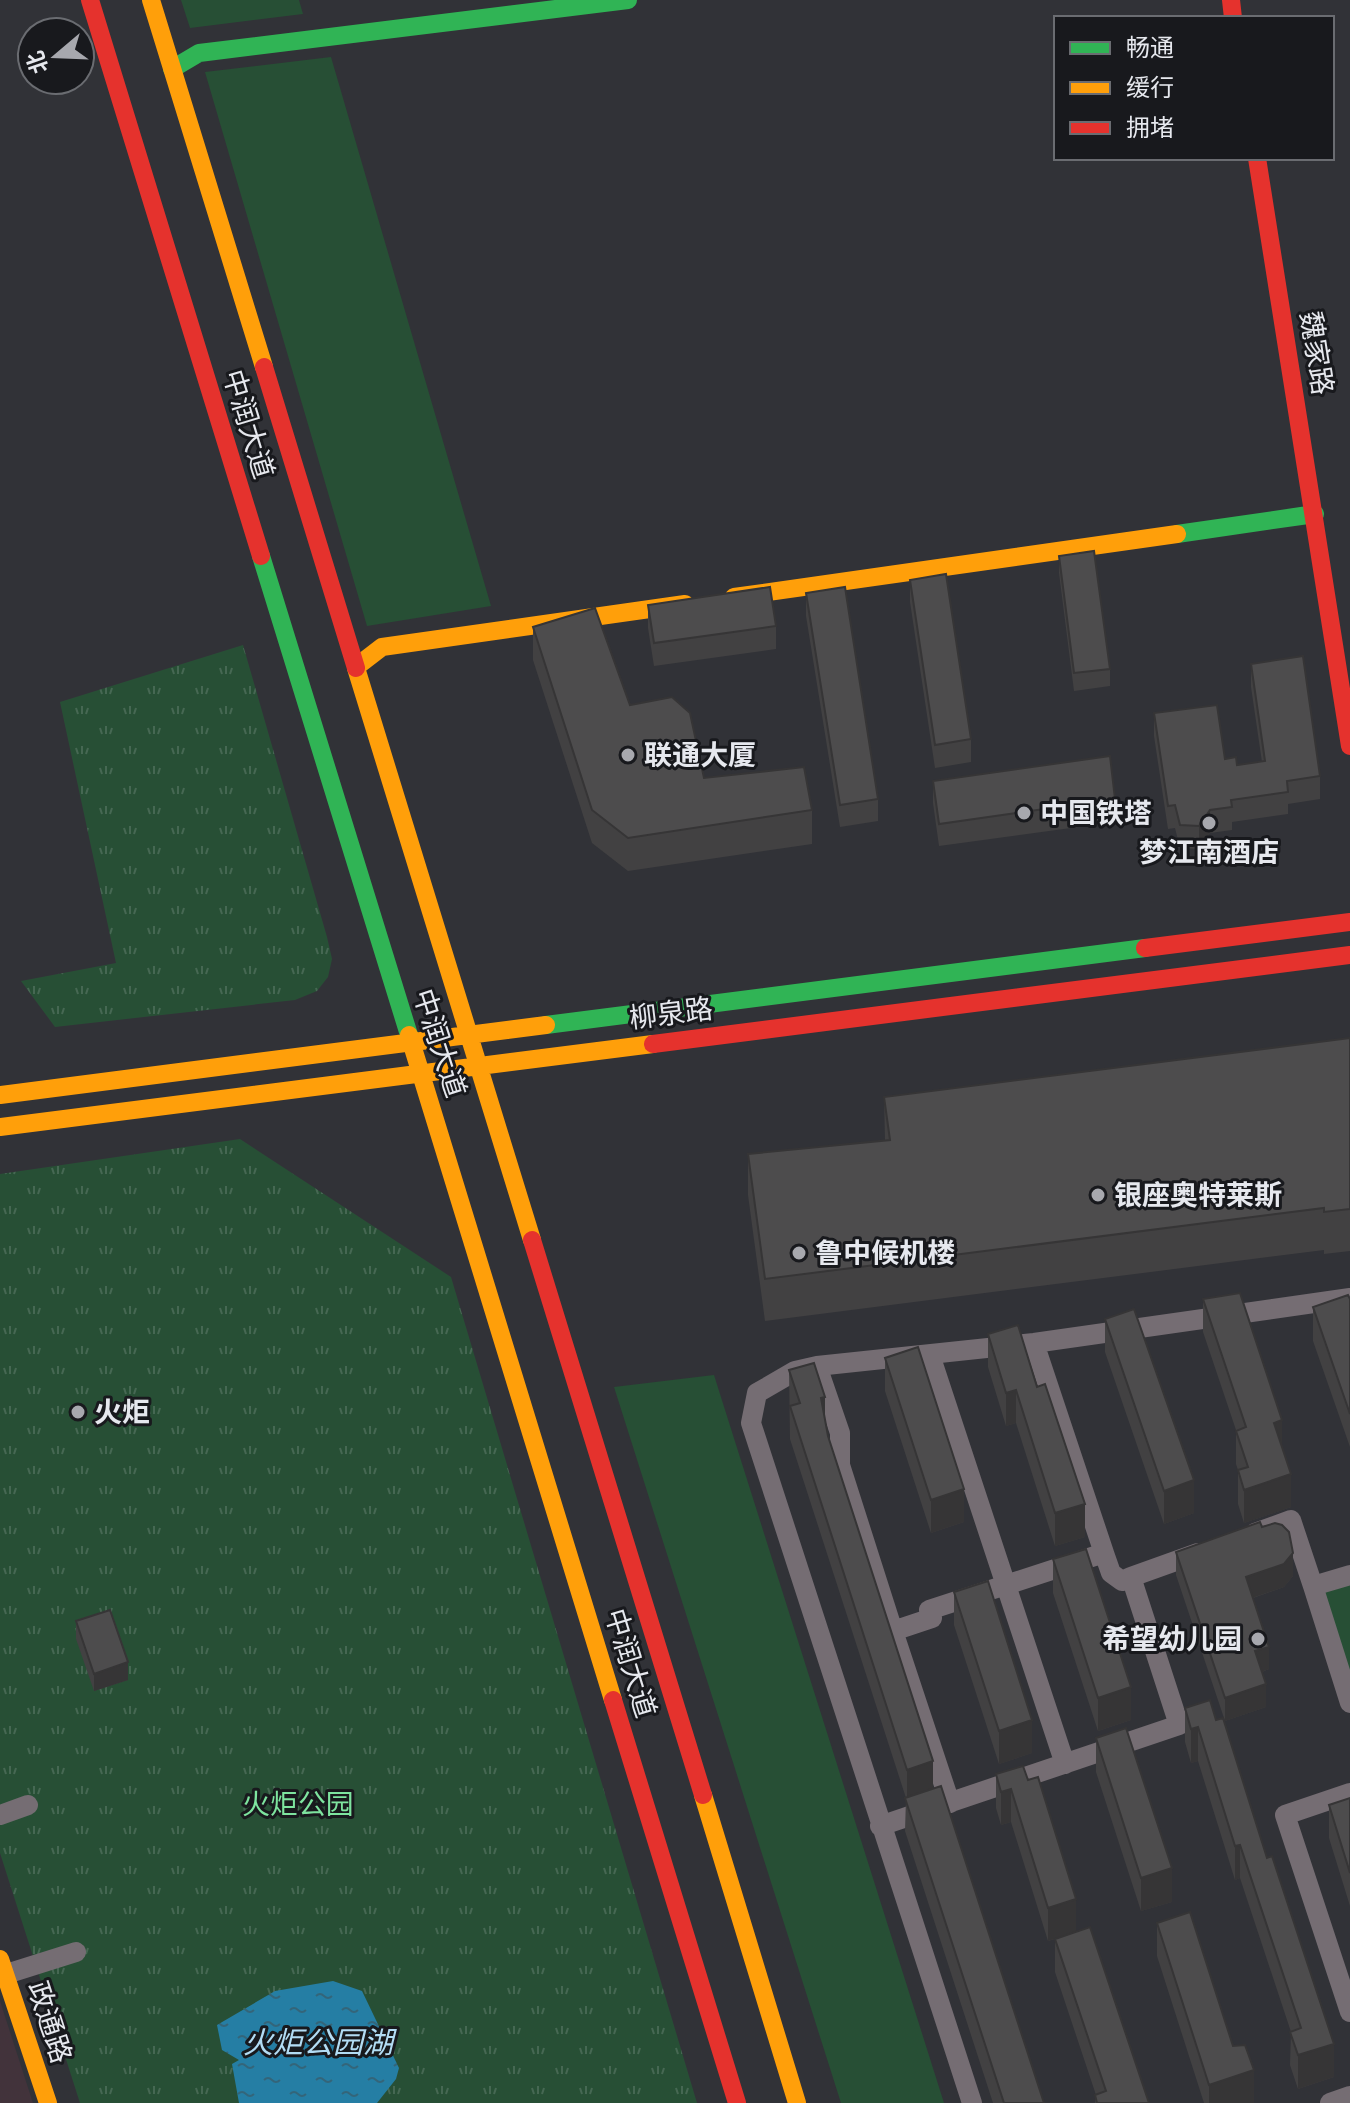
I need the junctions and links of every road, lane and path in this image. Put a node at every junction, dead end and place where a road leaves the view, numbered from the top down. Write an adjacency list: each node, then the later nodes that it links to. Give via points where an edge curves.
1 (90, 0): 12 (main road, 中润大道)
2 (151, 0): 4 (main road, 中润大道)
3 (628, 0): 4 (main road, via 199,53)
4 (172, 69): 7 (main road, 中润大道)
5 (1257, 160): 6 (main road, 魏家路)
6 (1315, 514): 7 (main road, via 382,647); 8 (main road, 魏家路)
7 (356, 667): 11 (main road, 中润大道)
8 (1350, 746)
9 (1350, 922): 11 (main road, 柳泉路)
10 (1350, 955): 13 (main road, 柳泉路)
11 (469, 1035): 12 (main road, 柳泉路); 13 (main road, 中润大道)
12 (410, 1042): 14 (main road, 中润大道); 15 (main road, 柳泉路)
13 (479, 1066): 14 (main road, 柳泉路); 40 (main road, 中润大道)
14 (420, 1073): 16 (main road, 柳泉路); 39 (main road, 中润大道)
15 (0, 1095)
16 (0, 1127)
17 (1350, 1298): 18 (street)
18 (1034, 1343): 19 (street); 21 (street)
19 (930, 1355): 20 (street); 24 (street)
20 (817, 1366): 26 (street, via 840,1433 840,1465); 33 (street, via 795,1371 757,1393 751,1423)
21 (1104, 1553): 23 (street, via 1111,1573 1122,1581); 24 (street)
22 (1350, 1575): 25 (street)
23 (1131, 1577): 25 (street, via 1291,1520); 28 (street, via 1179,1725)
24 (1007, 1584): 26 (street, via 929,1610 932,1618); 28 (street)
25 (1313, 1586): 27 (street)
26 (893, 1631): 30 (street)
27 (1350, 1703)
28 (1065, 1764): 30 (street)
29 (1350, 1793): 36 (street, via 1285,1815)
30 (950, 1803): 33 (street)
31 (28, 1805): 32 (street)
32 (0, 1815)
33 (880, 1826): 41 (street)
34 (76, 1952): 35 (street)
35 (2, 1970): 38 (main road, 政通路)
36 (1350, 2012)
37 (1350, 2096): 42 (street)
38 (48, 2103)
39 (737, 2103)
40 (797, 2103)
41 (972, 2103)
42 (1330, 2103)

